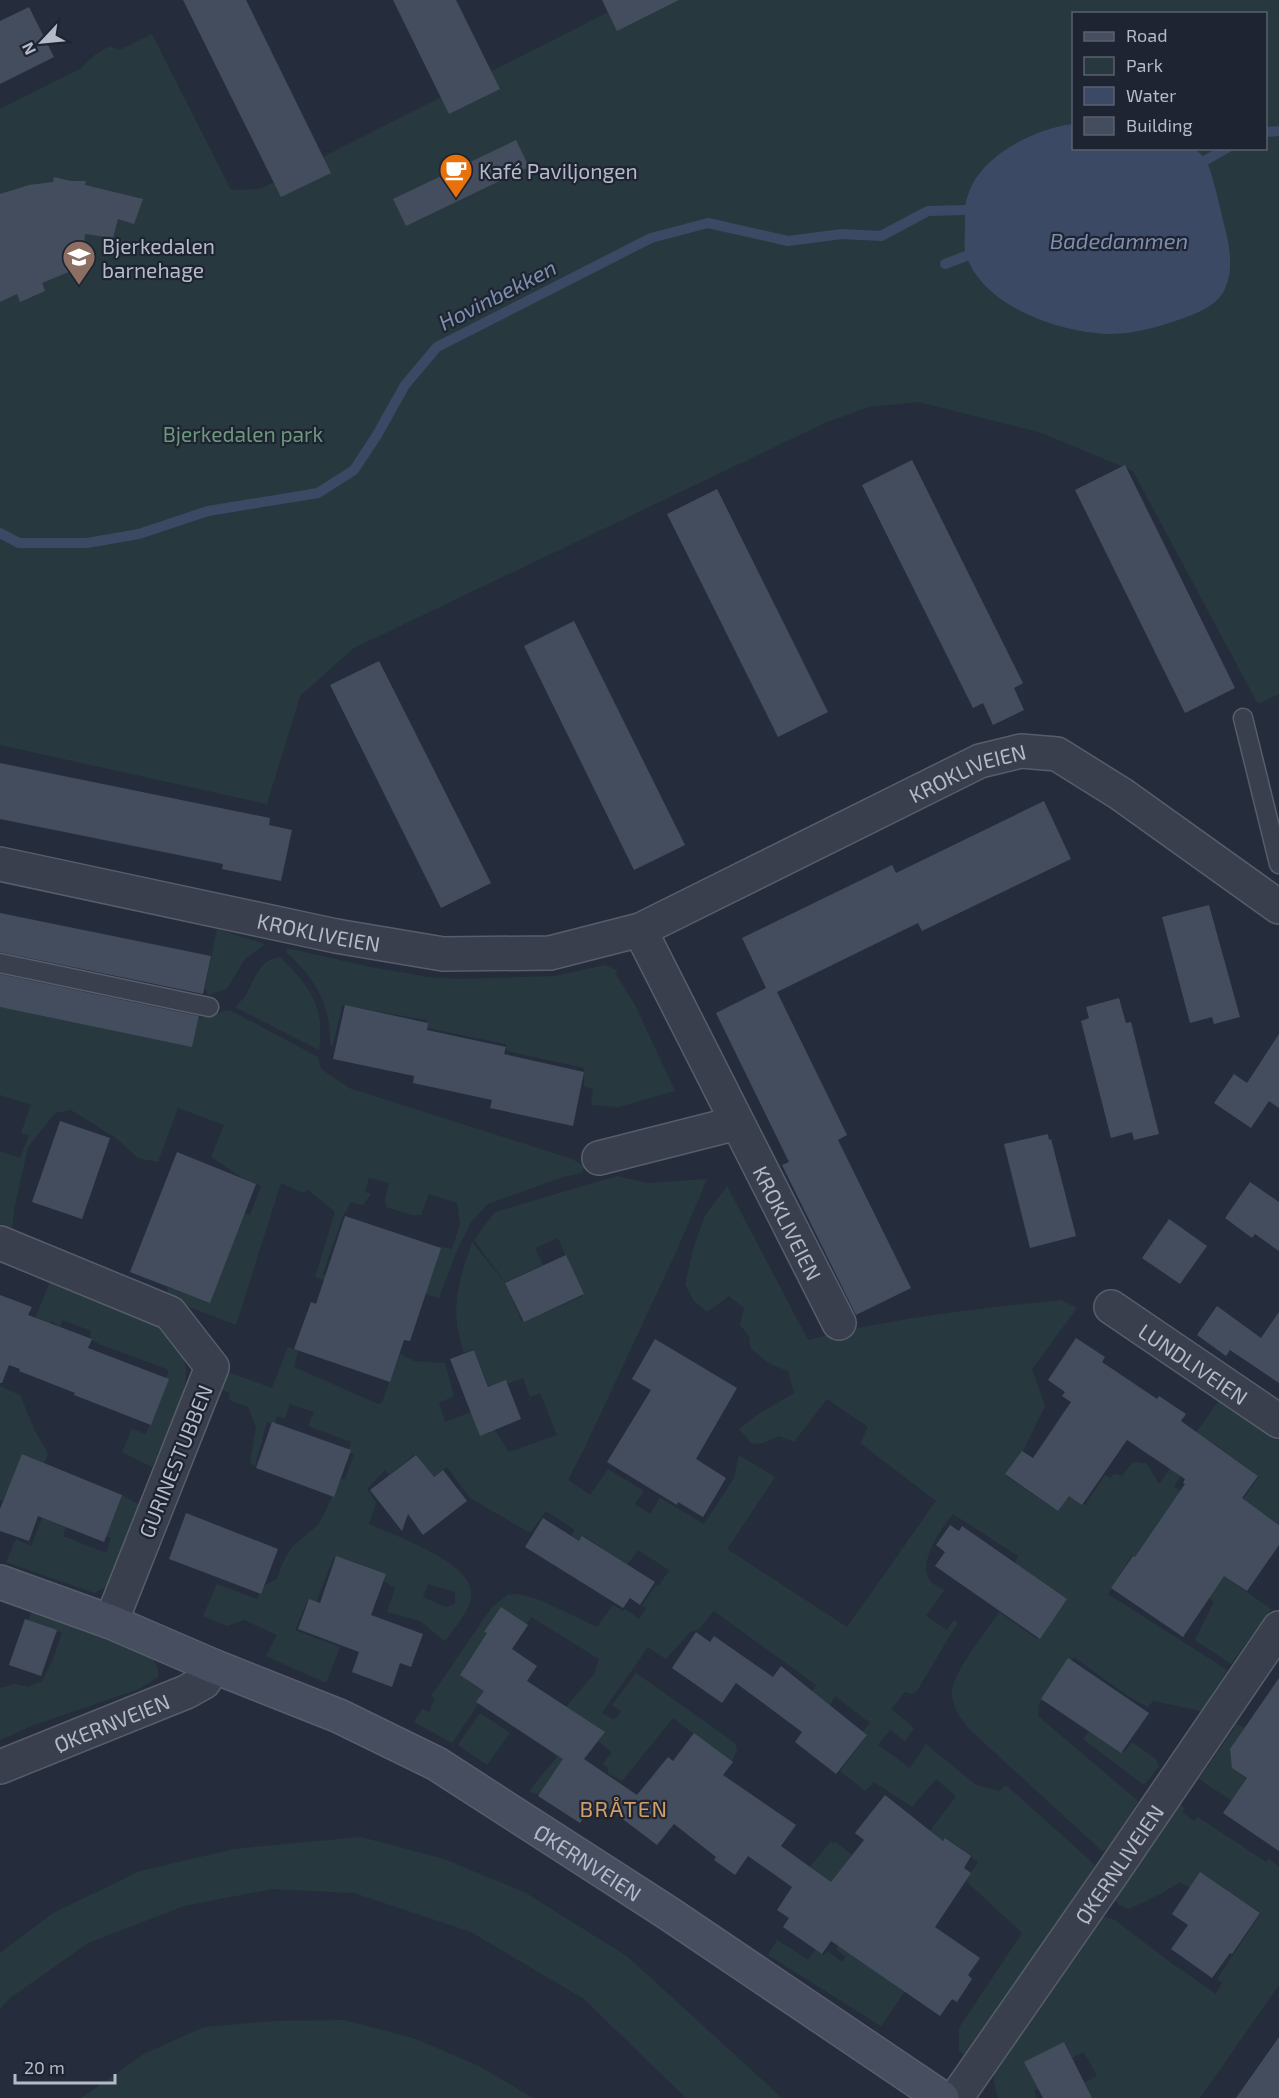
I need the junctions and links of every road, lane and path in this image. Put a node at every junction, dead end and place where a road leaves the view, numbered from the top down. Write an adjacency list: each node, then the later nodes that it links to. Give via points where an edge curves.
1 (1243, 718): 3 (lane)
2 (0, 864): 5 (street, KROKLIVEIEN, via 336,936 443,954 550,953)
3 (1279, 864)
4 (1277, 900): 5 (street, KROKLIVEIEN, via 1057,754 1021,750 980,761)
5 (640, 930): 8 (street, KROKLIVEIEN)
6 (0, 963): 7 (lane)
7 (209, 1007)
8 (737, 1123): 9 (street); 12 (street, KROKLIVEIEN)
9 (599, 1158)
10 (0, 1244): 15 (street, GURINESTUBBEN, via 170,1313 212,1367)
11 (1111, 1307): 13 (street, LUNDLIVEIEN)
12 (838, 1323)
13 (1279, 1421)
14 (0, 1582): 15 (street, ØKERNVEIEN)
15 (111, 1622): 17 (street, ØKERNVEIEN)
16 (1279, 1628): 20 (street, ØKERNLIVEIEN)
17 (213, 1666): 18 (street, ØKERNVEIEN, via 204,1682 186,1692); 19 (street, ØKERNVEIEN, via 339,1716 437,1764 668,1913)
18 (0, 1767)
19 (942, 2098)
20 (956, 2098)

